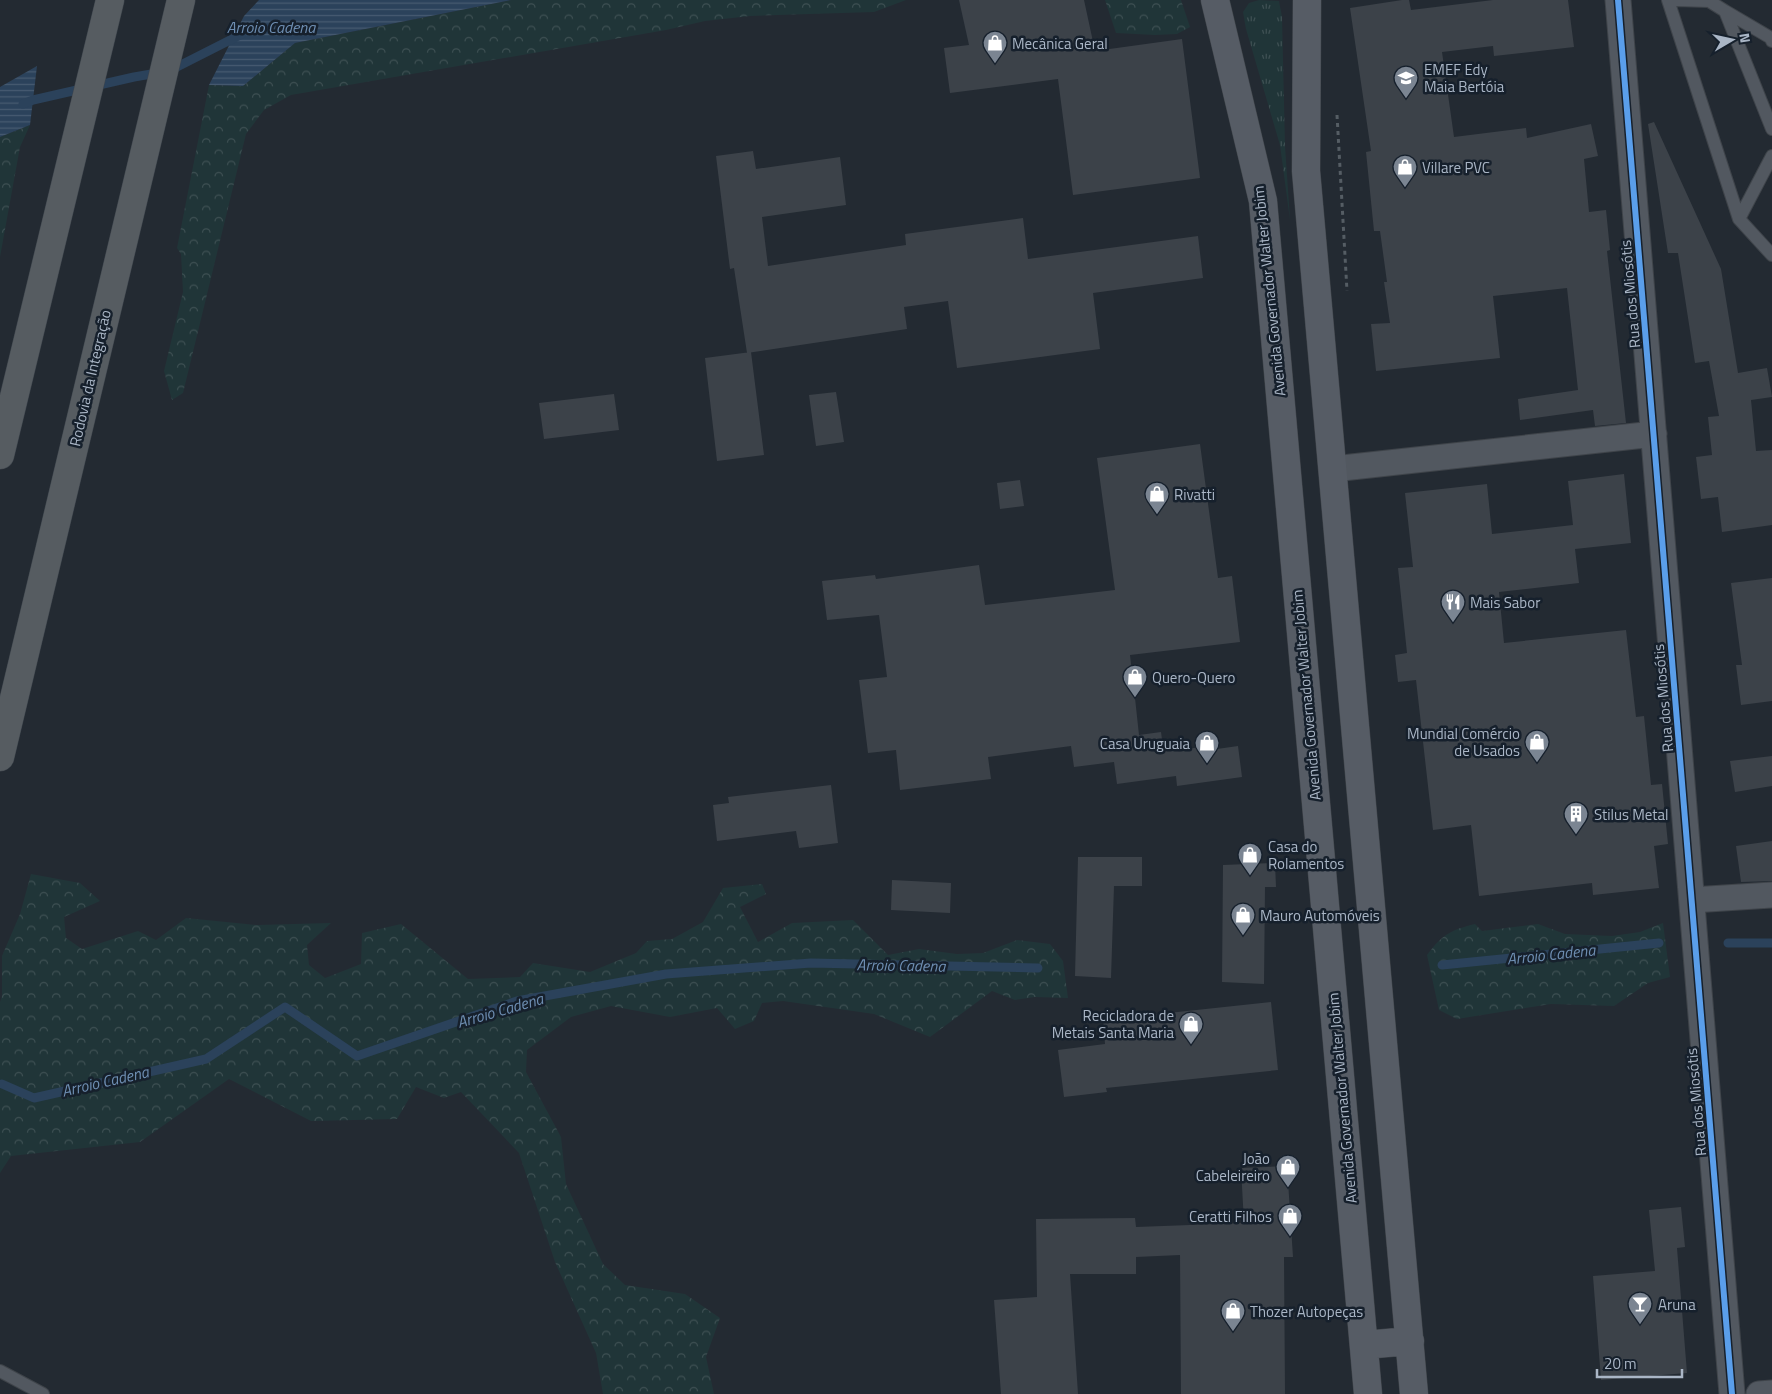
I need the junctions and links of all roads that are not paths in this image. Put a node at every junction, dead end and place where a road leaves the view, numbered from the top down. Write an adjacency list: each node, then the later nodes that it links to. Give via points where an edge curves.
1 (110, 0): 15 (highway)
2 (181, 0): 17 (highway, Rodovia da Integração)
3 (1215, 0): 21 (main road, Avenida Governador Walter Jobim, via 1263,201)
4 (1307, 0): 16 (main road, via 1306,171)
5 (1618, 0): 14 (street, Rua dos Miosótis)
6 (1668, 0): 12 (lane)
7 (1677, 0): 8 (lane, via 1709,1)
8 (1725, 11): 9 (lane); 10 (lane)
9 (1772, 41)
10 (1772, 129)
11 (1772, 156): 12 (lane)
12 (1739, 219): 13 (lane)
13 (1772, 255)
14 (1654, 434): 16 (street); 19 (street, Rua dos Miosótis)
15 (0, 455)
16 (1333, 469): 20 (main road)
17 (0, 757)
18 (1772, 896): 19 (street)
19 (1692, 900): 27 (street, Rua dos Miosótis)
20 (1410, 1341): 21 (main road); 26 (main road)
21 (1364, 1345): 25 (main road, Avenida Governador Walter Jobim)
22 (0, 1371): 24 (lane)
23 (1772, 1393): 28 (street)
24 (43, 1394)
25 (1368, 1394)
26 (1414, 1394)
27 (1732, 1394)
28 (1759, 1394)

